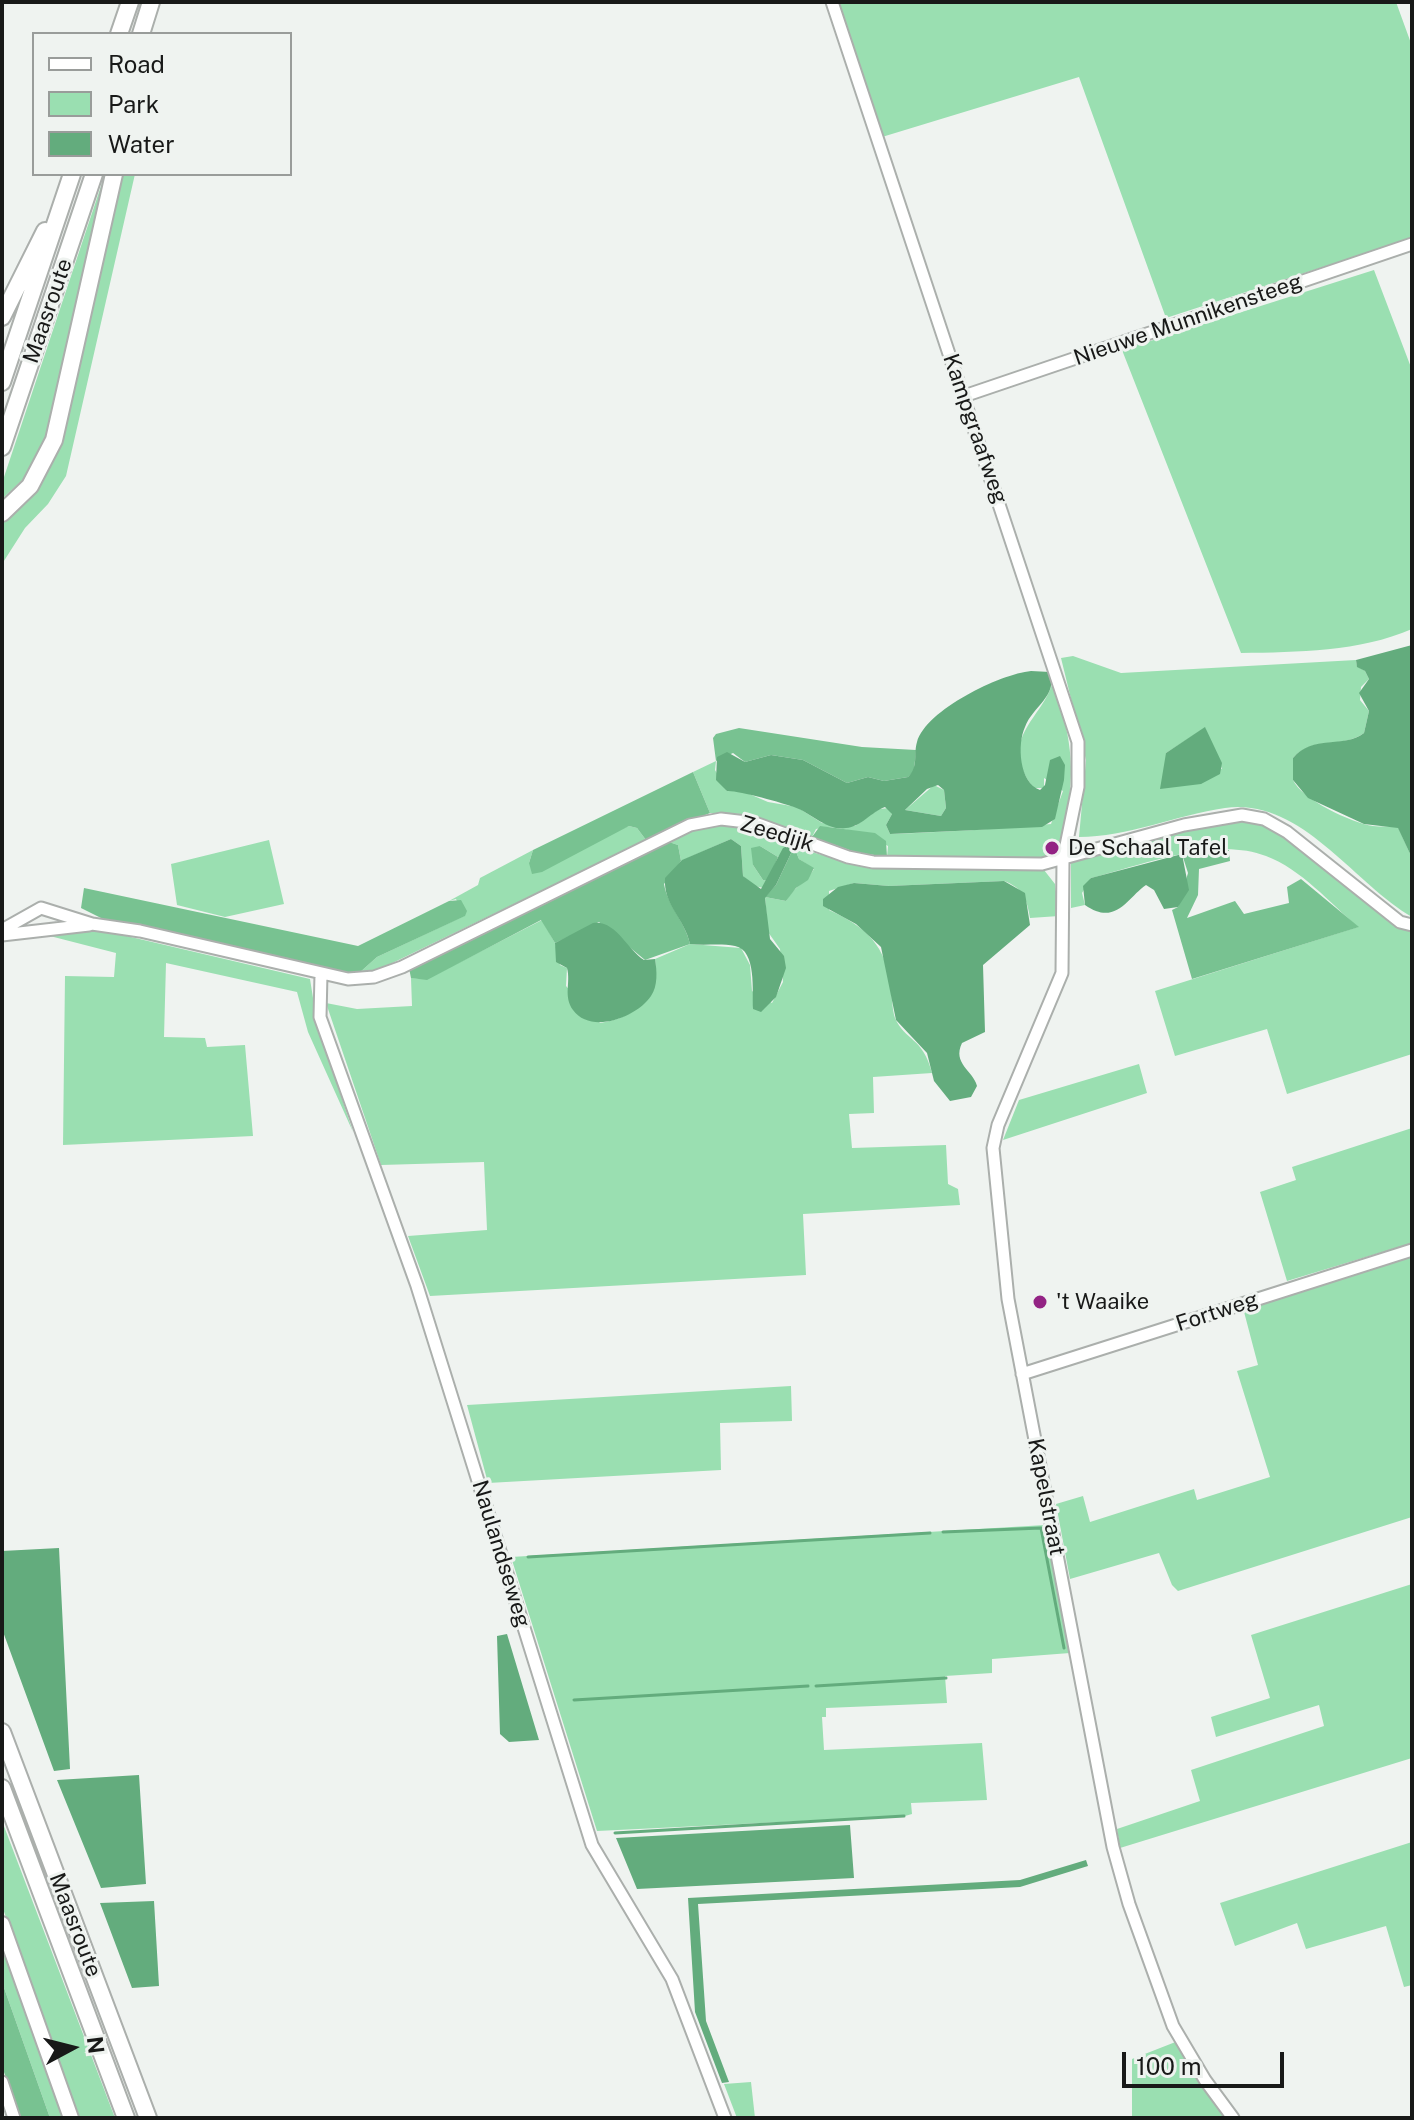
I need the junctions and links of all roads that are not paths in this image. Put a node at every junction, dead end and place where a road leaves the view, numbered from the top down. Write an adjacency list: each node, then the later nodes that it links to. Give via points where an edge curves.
1 (130, 2): 4 (highway)
2 (151, 2): 5 (highway)
3 (832, 2): 13 (street, Kampgraafweg)
4 (120, 32)
5 (142, 32)
6 (71, 176): 9 (highway, Maasroute)
7 (93, 176): 14 (highway, Maasroute)
8 (114, 176): 15 (highway, via 54,440 37,476)
9 (64, 198): 11 (highway); 12 (highway, Maasroute)
10 (1412, 244): 13 (street, Nieuwe Munnikensteeg)
11 (2, 317)
12 (2, 382)
13 (964, 396): 16 (street, Kampgraafweg, via 1078,742 1078,787)
14 (2, 447)
15 (2, 513)
16 (1063, 860): 18 (street, Zeedijk, via 1184,825 1253,817 1287,832 1400,922); 20 (street, Zeedijk, via 873,862 755,823 705,821 391,972 361,979); 22 (street, Kapelstraat, via 1062,973 993,1148 1006,1285)
17 (92, 924): 19 (street, Zeedijk); 19 (street, Zeedijk, via 41,908); 20 (street, Zeedijk)
18 (1412, 925)
19 (2, 933)
20 (321, 974): 31 (street, Naulandseweg, via 320,1017 327,1041 417,1286 592,1845 672,1979)
21 (1412, 1250): 22 (street, Fortweg)
22 (1022, 1374): 32 (street, Kapelstraat, via 1123,1885 1173,2026)
23 (2, 1732): 30 (highway, Maasroute)
24 (2, 1788): 29 (highway, Maasroute)
25 (2, 1924): 28 (main road)
26 (2, 2082): 27 (street)
27 (14, 2118)
28 (71, 2118)
29 (126, 2118)
30 (148, 2118)
31 (725, 2118)
32 (1233, 2118)

